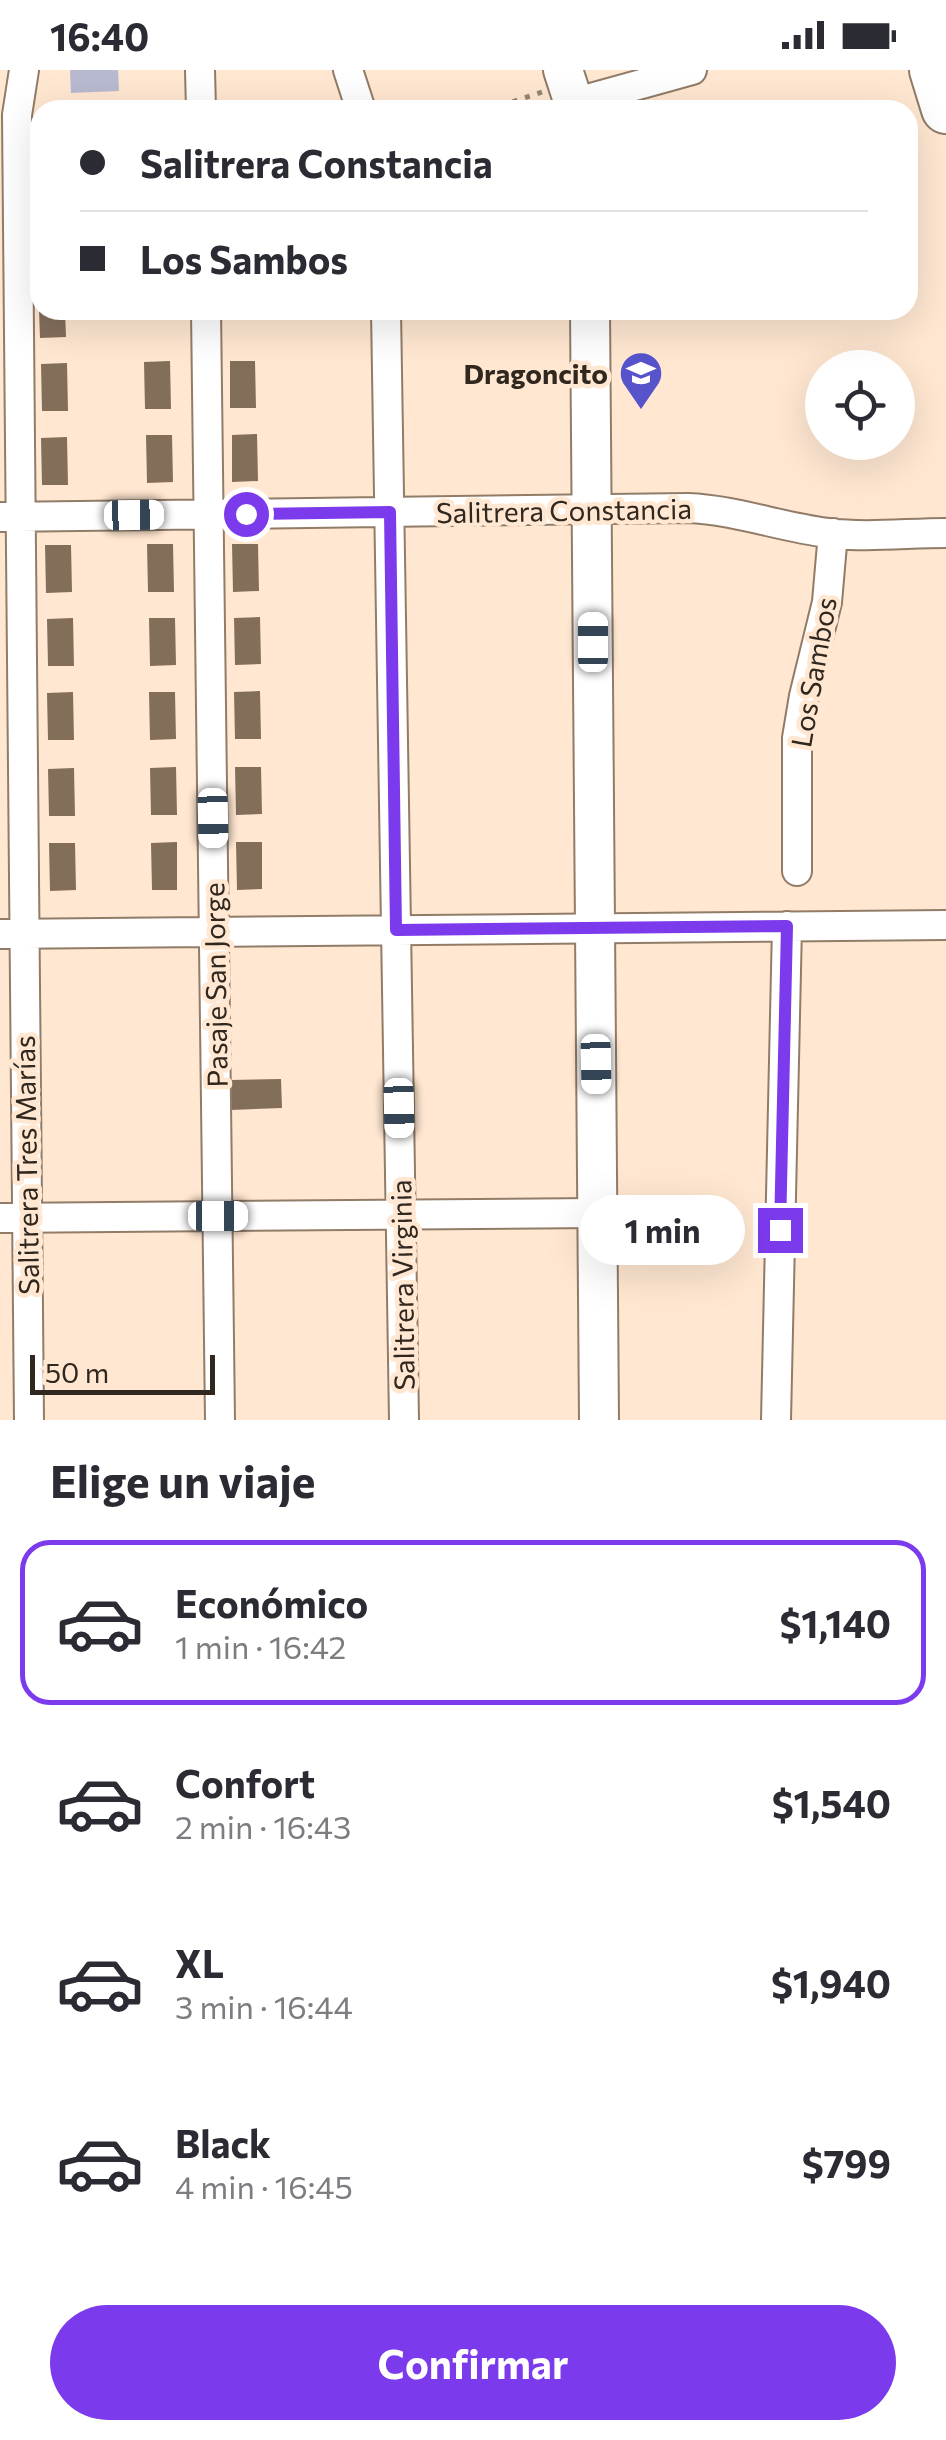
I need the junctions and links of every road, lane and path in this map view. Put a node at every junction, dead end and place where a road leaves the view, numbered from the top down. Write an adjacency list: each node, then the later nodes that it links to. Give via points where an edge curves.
1 (24, 70): 17 (street, Salitrera Tres Marías, via 17,115)
2 (200, 70): 7 (street)
3 (348, 70): 8 (street)
4 (692, 70): 6 (street)
5 (934, 70): 10 (highway)
6 (570, 92): 9 (path)
7 (201, 100)
8 (358, 100)
9 (534, 100)
10 (946, 110)
11 (206, 320): 16 (street, Pasaje San Jorge)
12 (386, 320): 15 (street, Salitrera Virginia)
13 (590, 320): 14 (street)
14 (593, 510): 15 (street, Salitrera Constancia); 18 (street, Salitrera Constancia, via 714,509); 23 (street)
15 (390, 512): 16 (street, Salitrera Constancia); 24 (street, Salitrera Virginia)
16 (210, 514): 17 (street, Salitrera Constancia); 25 (street, Pasaje San Jorge)
17 (10, 517): 26 (street, Salitrera Tres Marías)
18 (833, 534): 19 (street, Salitrera Constancia); 20 (street, Los Sambos, via 827,602 797,738)
19 (946, 534)
20 (797, 871)
21 (946, 925): 22 (street)
22 (787, 926): 23 (street); 35 (street)
23 (594, 928): 24 (street); 27 (street)
24 (396, 930): 25 (street); 28 (street, Salitrera Virginia)
25 (214, 932): 26 (street); 29 (street, Pasaje San Jorge)
26 (12, 934): 30 (street, Salitrera Tres Marías)
27 (597, 1213): 28 (street); 34 (street)
28 (400, 1215): 29 (street); 33 (street, Salitrera Virginia)
29 (218, 1216): 30 (street); 32 (street, Pasaje San Jorge)
30 (14, 1218): 31 (street, Salitrera Tres Marías)
31 (29, 1420)
32 (220, 1420)
33 (404, 1420)
34 (600, 1420)
35 (776, 1420)

